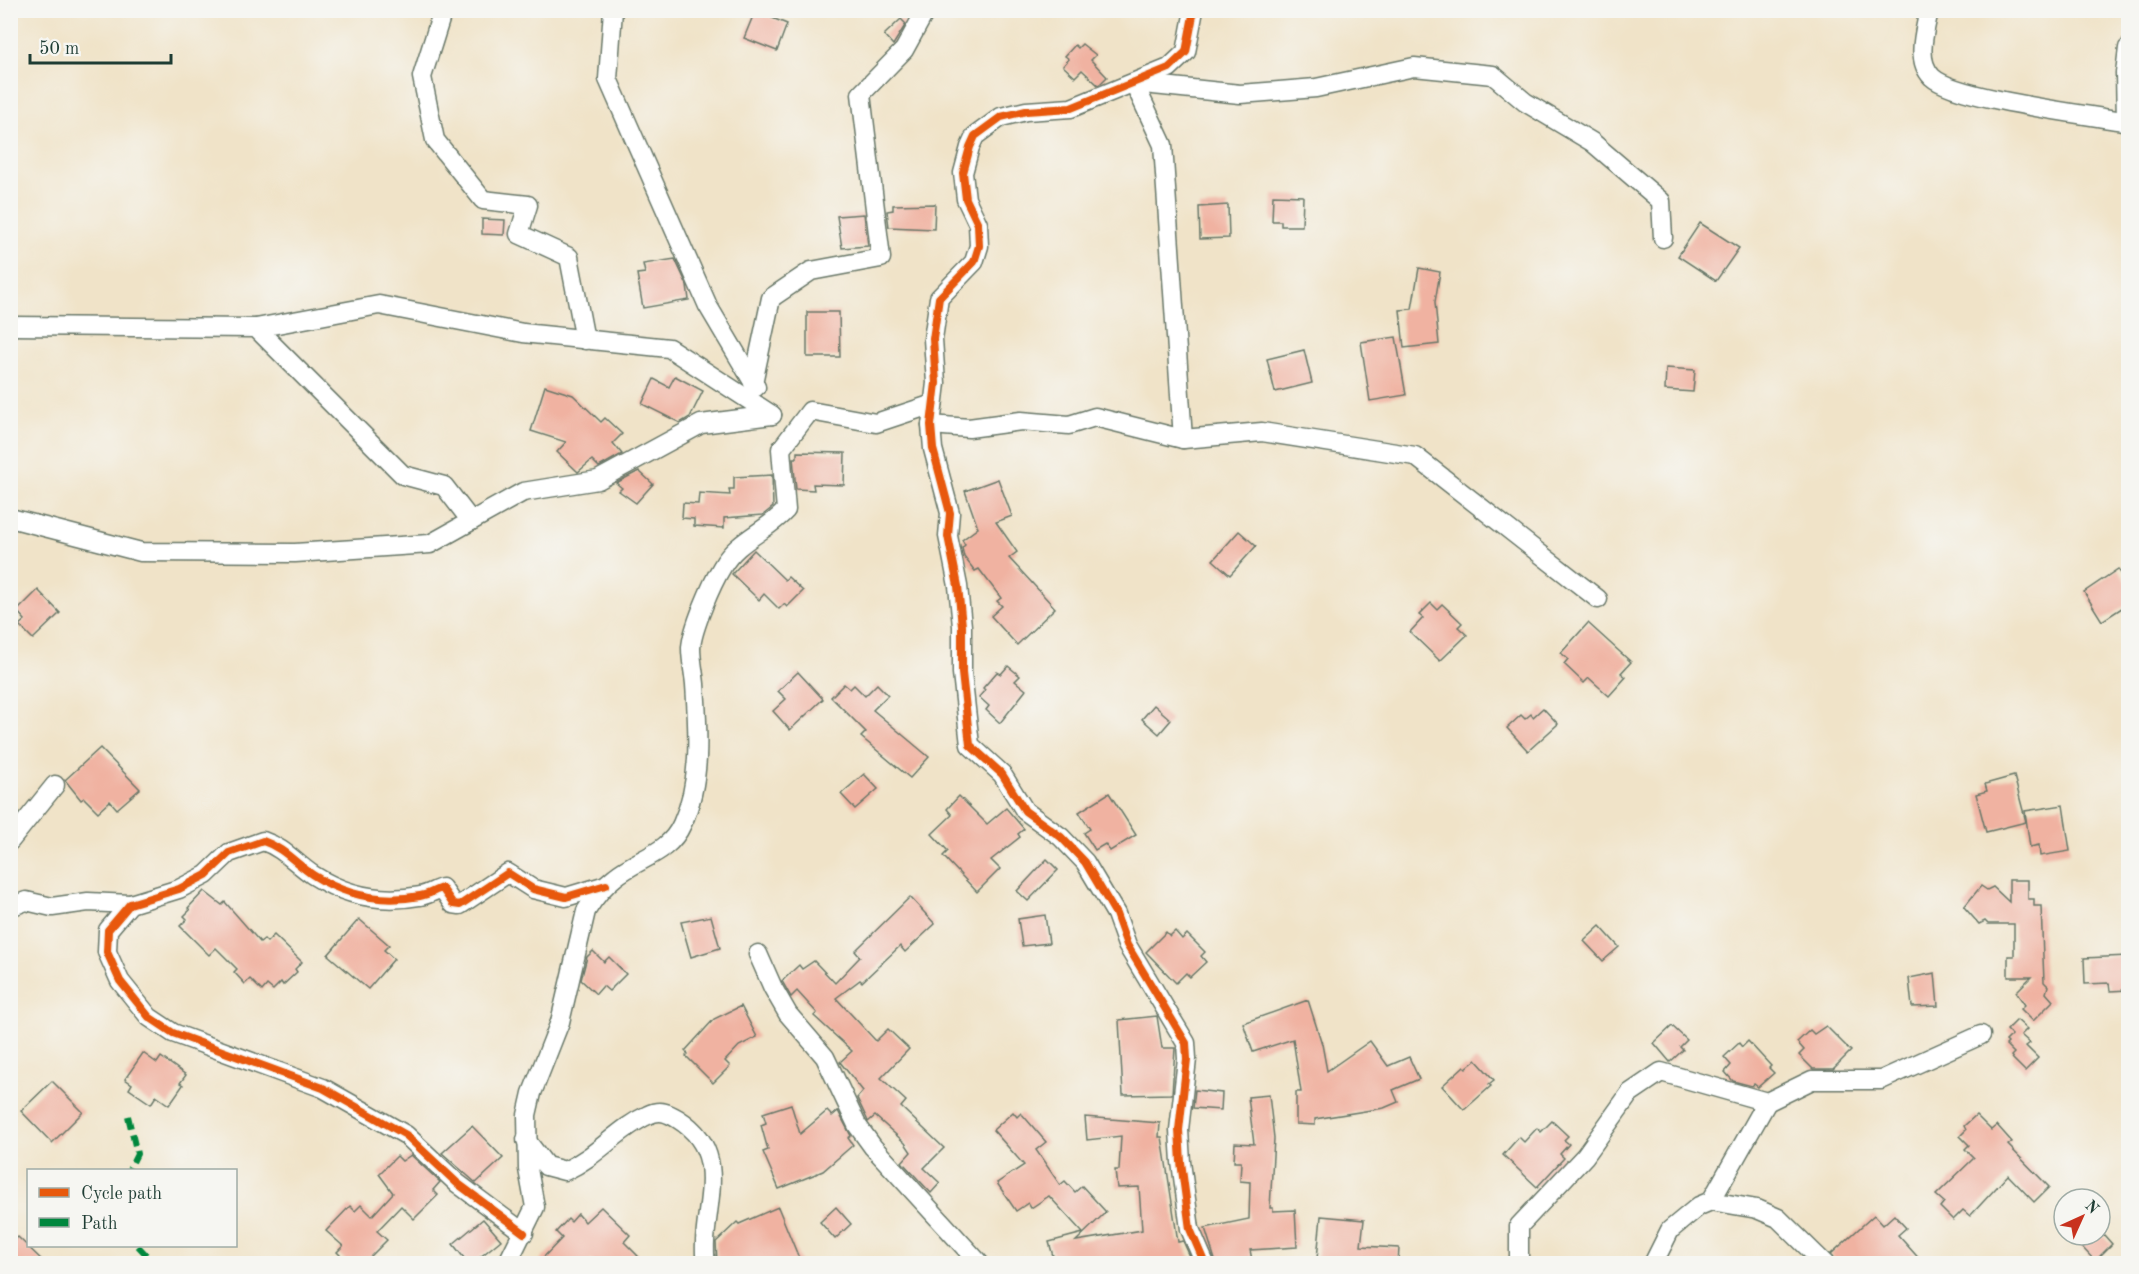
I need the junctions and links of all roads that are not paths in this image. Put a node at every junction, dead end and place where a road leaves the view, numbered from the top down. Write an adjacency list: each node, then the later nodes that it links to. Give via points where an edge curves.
1 (443, 10): 12 (street, via 422,77 435,140 483,200 528,205 519,234 569,257)
2 (614, 10): 13 (street, via 608,79 708,306)
3 (1194, 10): 7 (street, via 1186,52 1169,68)
4 (1929, 10): 8 (street, via 1923,62 1932,77 1955,87 2030,106)
5 (921, 12): 13 (street, via 904,50 861,94 881,258 811,271 771,298)
6 (2128, 48): 8 (street)
7 (1134, 83): 9 (street, via 1240,94 1316,88 1414,67 1493,75 1525,102 1592,142 1661,201); 14 (street, via 1071,108 1001,117 975,136 963,173 966,199 978,224 979,246 974,262 939,298 933,339); 17 (street, via 1163,145)
8 (2127, 121)
9 (1662, 238)
10 (10, 326): 11 (street)
11 (256, 328): 12 (street, via 378,305 523,333); 19 (street, via 403,475 444,486)
12 (585, 340): 15 (street, via 669,348)
13 (753, 383): 15 (street)
14 (933, 404): 16 (street); 23 (street, via 876,423 810,411 781,449 786,510 743,542 722,567 694,633 696,775 682,826 657,853)
15 (772, 415): 19 (street, via 700,424 598,480 524,492)
16 (931, 425): 17 (street, via 1069,425 1095,417); 35 (street, via 933,449 950,513 948,536 958,586 970,745 1002,774 1025,811 1061,837 1085,862 1116,914 1127,945 1186,1043 1179,1130 1181,1162 1190,1230)
17 (1183, 439): 20 (street, via 1262,432 1414,456)
18 (10, 518): 19 (street, via 141,552 295,553 430,544)
19 (471, 520)
20 (1598, 599)
21 (55, 785): 22 (street)
22 (10, 841)
23 (606, 885): 24 (street, via 566,897 533,889 508,873 460,905 453,904 442,888 423,896 377,899 353,895 321,879 288,853 263,841 229,853 206,874 179,889); 29 (street, via 586,911 560,1022 532,1093)
24 (130, 904): 25 (street, via 88,902 52,907 26,901); 31 (street, via 108,930 107,952 120,981 149,1017 173,1033 323,1088 406,1135 457,1183)
25 (10, 907)
26 (758, 954): 34 (street, via 788,1014 825,1057 838,1090 863,1132)
27 (1981, 1035): 28 (street, via 1881,1080 1812,1080)
28 (1767, 1102): 30 (street); 36 (street, via 1661,1072 1630,1094 1585,1156 1519,1226)
29 (526, 1140): 31 (street, via 535,1207); 33 (street, via 546,1167 565,1171 594,1156 628,1126 656,1112 666,1112 684,1123 709,1157 713,1183)
30 (1711, 1200): 37 (street, via 1670,1230); 38 (street, via 1757,1209 1778,1218)
31 (524, 1233): 32 (street)
32 (507, 1263)
33 (706, 1263)
34 (980, 1263)
35 (1205, 1263)
36 (1519, 1263)
37 (1653, 1263)
38 (1825, 1263)

